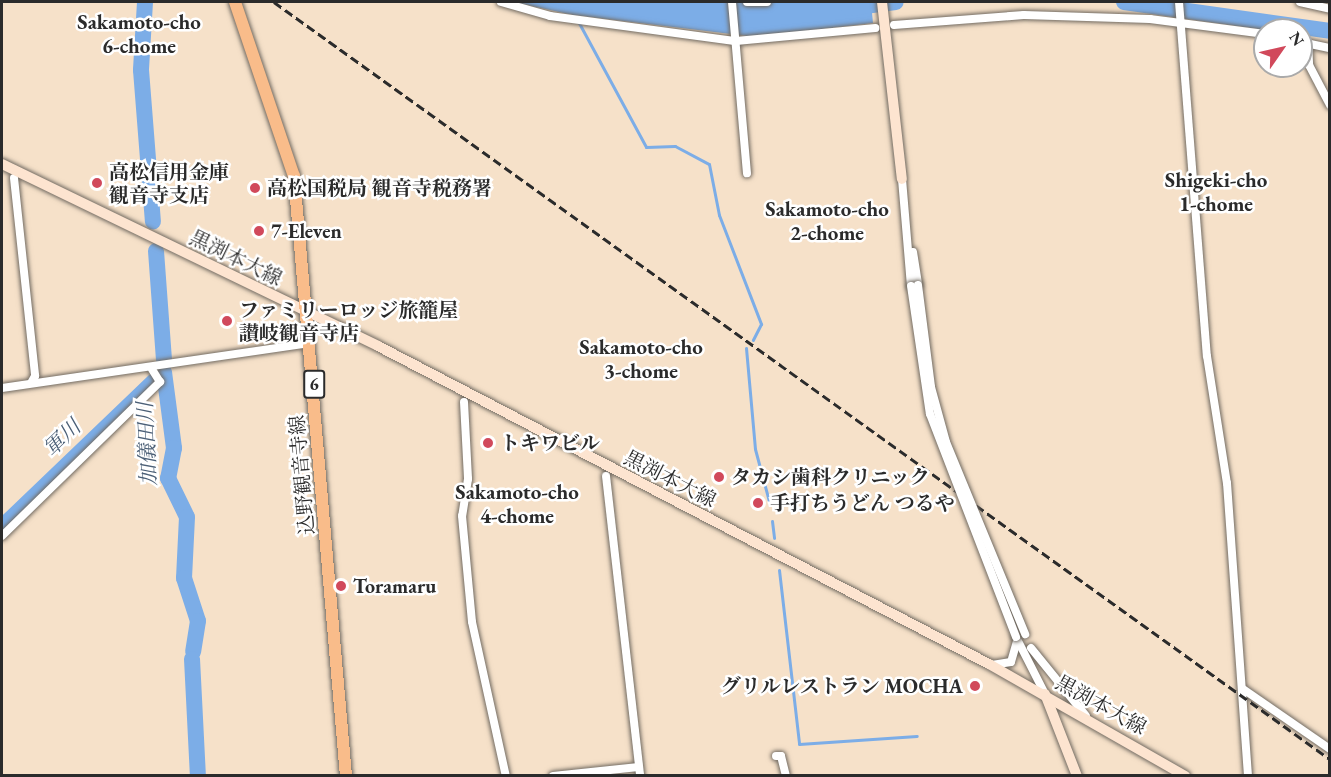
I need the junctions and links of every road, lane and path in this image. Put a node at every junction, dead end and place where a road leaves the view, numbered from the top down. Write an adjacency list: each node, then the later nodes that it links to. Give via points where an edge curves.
1 (235, 2): 23 (main road, 込野観音寺線 / 6, via 290,158)
2 (501, 2): 13 (street, via 550,16)
3 (732, 2): 13 (street)
4 (747, 2): 5 (street)
5 (767, 2)
6 (882, 2): 11 (main road)
7 (1179, 2): 10 (street)
8 (1300, 2): 9 (street)
9 (1329, 9)
10 (1180, 21): 11 (street, via 1024,15); 12 (street); 36 (street, via 1207,357 1227,483)
11 (884, 26): 13 (street); 21 (main road)
12 (1253, 32)
13 (736, 41): 19 (street)
14 (1313, 44): 15 (street)
15 (1329, 48)
16 (1313, 73): 17 (street)
17 (1329, 105)
18 (2, 164): 23 (main road, 黒渕本大線)
19 (747, 173)
20 (14, 178): 26 (street, via 35,376)
21 (902, 179): 22 (street)
22 (914, 285): 31 (street, bridge, via 931,387 956,470); 31 (street, bridge, via 930,414)
23 (306, 312): 24 (main road, 込野観音寺線 / 6); 33 (main road, 黒渕本大線)
24 (310, 343): 25 (street, via 184,358); 42 (main road, 込野観音寺線 / 6)
25 (152, 369): 26 (street); 30 (street, via 160,382)
26 (30, 385): 27 (street)
27 (2, 388)
28 (464, 402): 43 (street, via 468,479 462,516 472,622)
29 (606, 476): 41 (street)
30 (2, 536)
31 (1021, 635): 32 (street); 33 (street, via 1011,662); 34 (street)
32 (1031, 648): 37 (street); 38 (street)
33 (989, 664): 35 (main road, 黒渕本大線)
34 (1034, 672): 35 (street, via 1031,680); 37 (street)
35 (1017, 680): 37 (main road, 黒渕本大線)
36 (1243, 689): 39 (street); 48 (street)
37 (1045, 694): 38 (main road, 黒渕本大線); 46 (main road)
38 (1087, 717): 47 (main road, 黒渕本大線)
39 (1329, 749)
40 (776, 756): 45 (street, via 781,756)
41 (640, 771): 44 (street)
42 (346, 776)
43 (506, 776)
44 (553, 776)
45 (786, 776)
46 (1077, 776)
47 (1185, 776)
48 (1248, 776)

